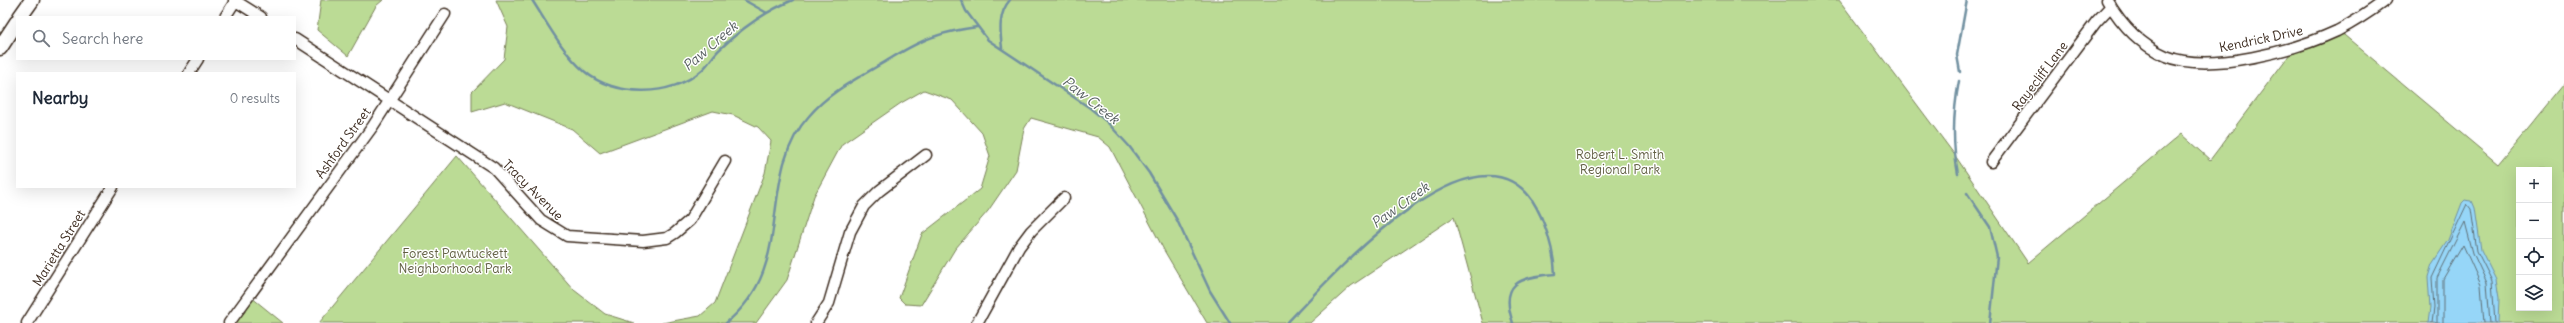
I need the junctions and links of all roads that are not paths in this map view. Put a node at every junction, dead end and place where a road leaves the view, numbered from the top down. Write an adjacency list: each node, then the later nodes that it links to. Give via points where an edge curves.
1 (32, 0): 6 (main road)
2 (235, 0): 7 (street); 8 (street)
3 (2386, 0): 4 (street, Kendrick Drive, via 2338,30 2316,40 2246,58 2212,62 2181,60 2152,49 2126,27)
4 (2109, 3): 17 (street, Rayecliff Lane)
5 (445, 14): 14 (street, Ashford Street)
6 (21, 16)
7 (226, 16)
8 (259, 16)
9 (16, 24): 11 (main road)
10 (296, 40): 14 (street, Tracy Avenue)
11 (0, 48)
12 (197, 60): 13 (street)
13 (190, 72)
14 (390, 100): 16 (street, Tracy Avenue, via 494,168 547,225 573,238 643,241 666,238 676,233 690,220); 21 (street, Ashford Street)
15 (926, 155): 22 (street, via 879,190 864,206 850,232 830,303)
16 (725, 161)
17 (1991, 162)
18 (113, 188): 20 (street, Marietta Street)
19 (1064, 198): 23 (street, via 1023,242)
20 (27, 323)
21 (229, 323)
22 (816, 323)
23 (977, 323)

